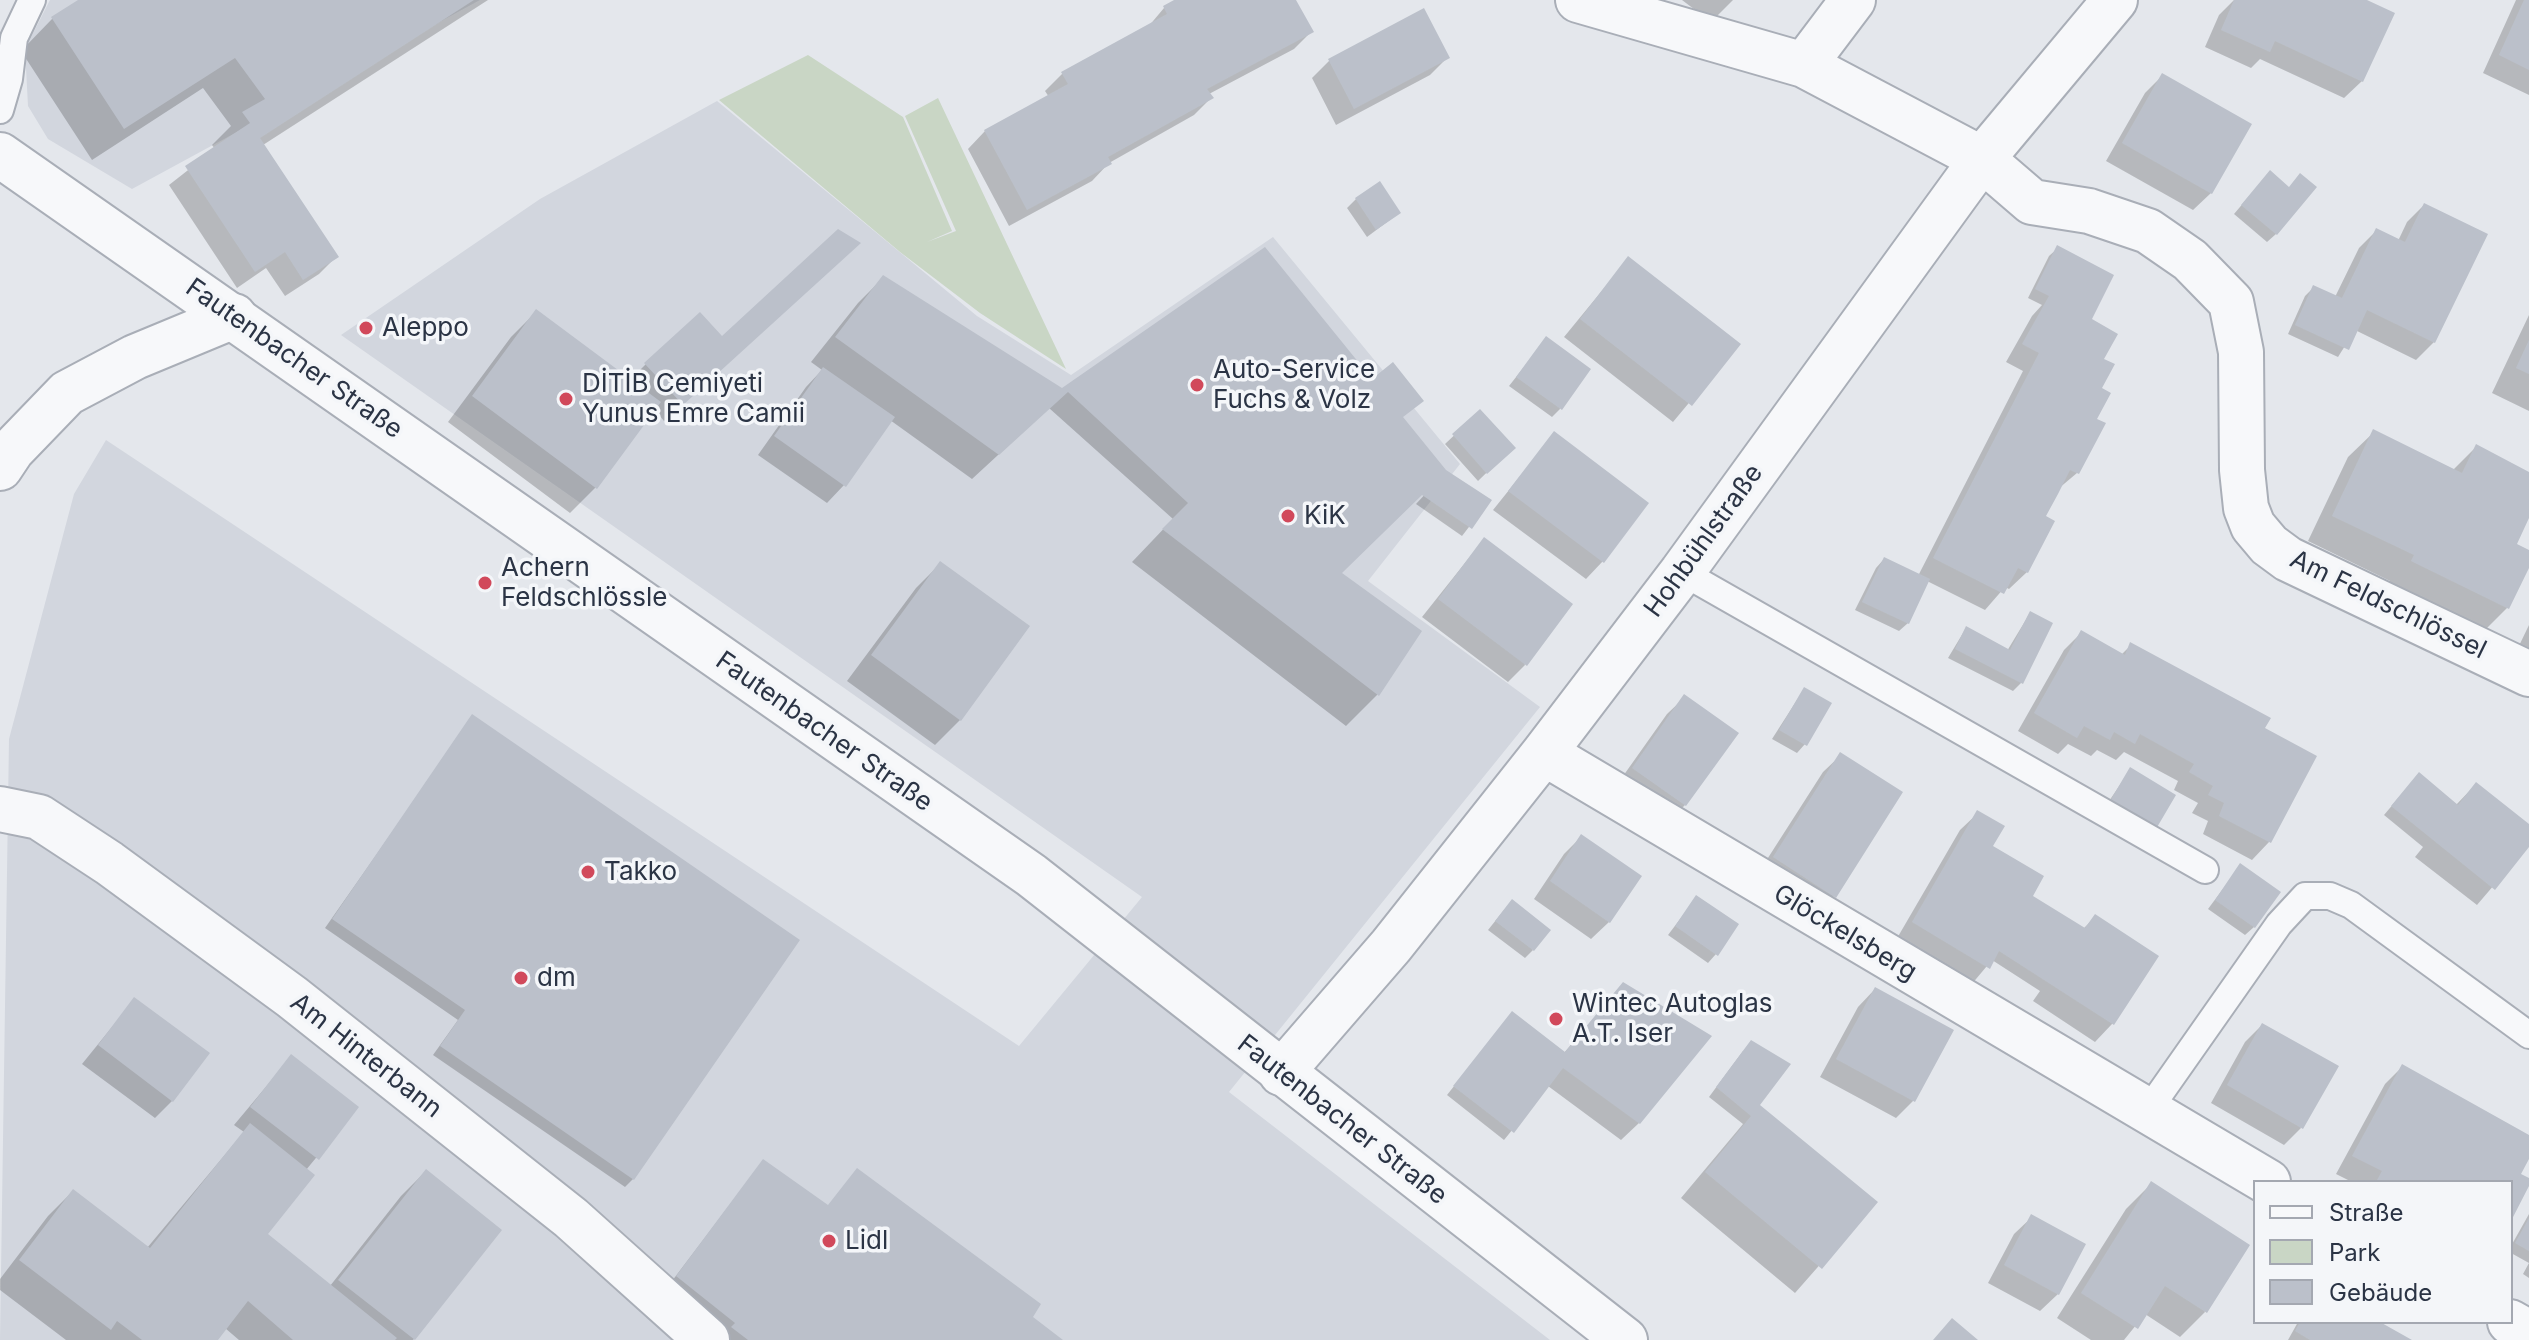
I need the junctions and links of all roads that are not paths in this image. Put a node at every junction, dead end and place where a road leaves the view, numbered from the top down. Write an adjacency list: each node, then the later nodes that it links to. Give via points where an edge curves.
1 (32, 0): 6 (lane, via 14,38)
2 (1578, 0): 5 (street, Am Feldschlössel)
3 (1853, 0): 5 (street)
4 (2115, 0): 8 (street, Hohbühlstraße)
5 (1804, 65): 8 (street, Am Feldschlössel)
6 (0, 110)
7 (0, 155): 9 (street, Fautenbacher Straße)
8 (1982, 159): 11 (street, Hohbühlstraße); 12 (street, Am Feldschlössel, via 2032,202 2089,211 2148,231 2190,260 2231,302 2241,352 2246,508 2269,545 2288,559)
9 (234, 316): 10 (street, via 135,357 67,393); 17 (street, Fautenbacher Straße, via 1031,875)
10 (0, 468)
11 (1682, 572): 13 (street, Hohbühlstraße); 15 (lane)
12 (2529, 674)
13 (1544, 753): 17 (street, Hohbühlstraße, via 1391,946); 18 (street, Glöckelsberg)
14 (0, 809): 20 (street, Am Hinterbann, via 39,817 292,997 571,1218)
15 (2205, 870)
16 (2529, 1035): 18 (lane, via 2351,905 2330,896 2305,896 2279,924)
17 (1281, 1073): 21 (street, Fautenbacher Straße)
18 (2147, 1112): 19 (street, Glöckelsberg)
19 (2265, 1180)
20 (707, 1340)
21 (1625, 1340)

